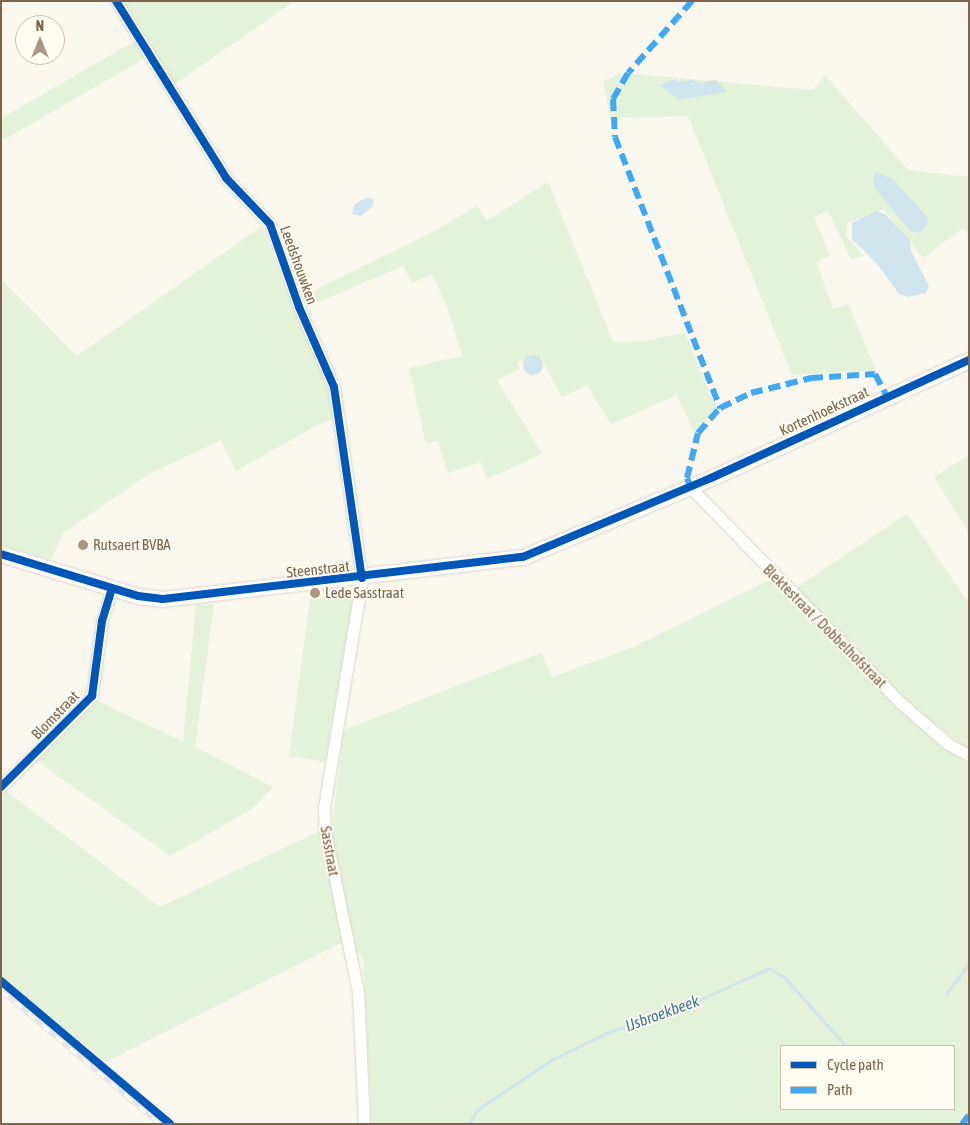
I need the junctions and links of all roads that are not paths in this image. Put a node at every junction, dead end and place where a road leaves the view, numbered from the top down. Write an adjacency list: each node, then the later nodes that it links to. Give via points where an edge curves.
1 (116, 1): 5 (street, Leedshouwken, via 226,178 270,224 299,307 334,387)
2 (969, 360): 3 (street, Kortenhoekstraat)
3 (690, 487): 5 (street, Steenstraat, via 523,557); 7 (street, Blektestraat / Dobbelhofstraat, via 901,703 948,744)
4 (1, 554): 6 (street, Steenstraat)
5 (362, 578): 6 (street, Steenstraat, via 163,599); 9 (street, Sasstraat, via 324,808 325,831 358,992)
6 (112, 589): 8 (street, Blomstraat, via 102,621 92,696)
7 (969, 755)
8 (1, 787)
9 (364, 1124)

